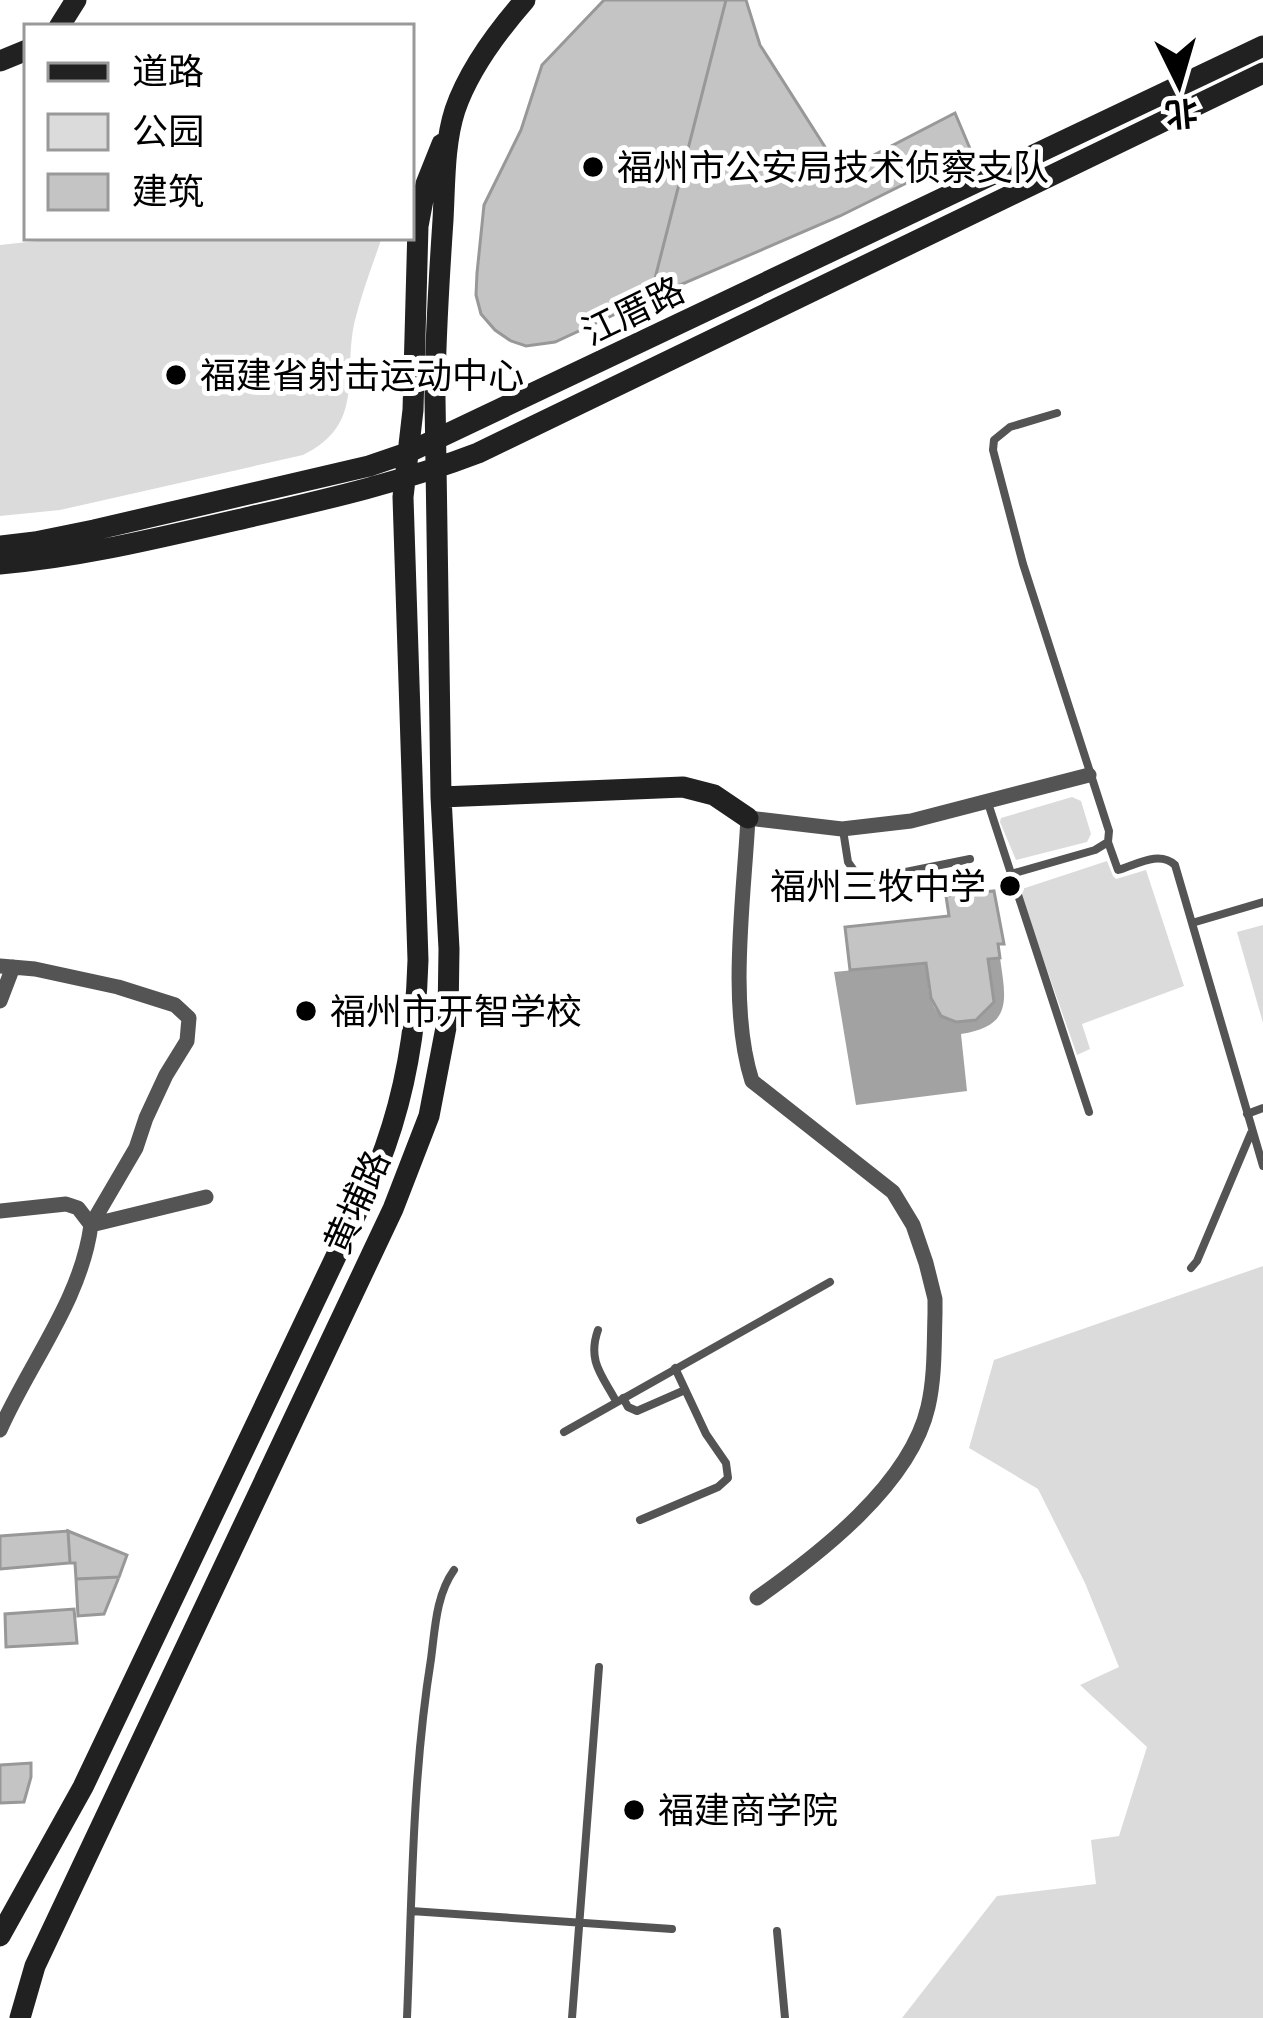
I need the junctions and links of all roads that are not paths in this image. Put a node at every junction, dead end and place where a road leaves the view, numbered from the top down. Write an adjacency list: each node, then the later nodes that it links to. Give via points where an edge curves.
1 (525, 0): 4 (main road, 黄埔路, via 472,72)
2 (1263, 46): 6 (main road, 江厝路)
3 (1263, 73): 8 (main road, 江厝路)
4 (450, 127): 6 (main road, 黄埔路); 7 (main road, 黄埔路, via 418,226)
5 (1057, 413): 12 (lane, via 1000,433 993,450)
6 (436, 441): 7 (main road, 江厝路); 8 (main road, 黄埔路)
7 (407, 453): 9 (main road, 黄埔路); 10 (main road, 江厝路)
8 (436, 469): 9 (main road, 江厝路); 13 (main road, 黄埔路)
9 (404, 480): 11 (main road, 江厝路, via 102,551); 48 (main road, 黄埔路, via 418,960 403,1095 376,1173 92,1768)
10 (0, 546)
11 (0, 564)
12 (1089, 775): 14 (street); 17 (lane)
13 (441, 797): 15 (main road, via 683,788 714,795); 49 (main road, 黄埔路, via 448,1017 424,1132 35,1966)
14 (988, 802): 16 (street); 19 (lane)
15 (748, 818): 16 (street); 42 (street, via 740,1009 752,1081 892,1192 907,1212 935,1300 928,1406 908,1453 854,1521)
16 (842, 829): 18 (lane, via 858,876)
17 (1108, 842): 19 (lane); 21 (lane, via 1118,871 1160,857 1175,865)
18 (970, 860)
19 (1011, 874): 25 (lane)
20 (1263, 902): 21 (lane)
21 (1192, 923): 26 (lane)
22 (6, 966): 23 (street); 31 (street, via 152,997 189,1018 187,1041)
23 (0, 1001)
24 (1263, 1108): 26 (lane)
25 (1089, 1112)
26 (1247, 1114): 27 (lane)
27 (1252, 1131): 28 (lane); 32 (lane)
28 (1263, 1166)
29 (206, 1197): 31 (street)
30 (0, 1211): 31 (street, via 65,1204)
31 (91, 1225): 38 (street, via 62,1313)
32 (1191, 1268)
33 (830, 1282): 35 (lane)
34 (598, 1330): 37 (lane, via 594,1360)
35 (675, 1368): 36 (lane); 37 (lane)
36 (685, 1390): 37 (lane, via 637,1411); 40 (lane, via 728,1478)
37 (620, 1399): 39 (lane)
38 (0, 1430)
39 (564, 1432)
40 (640, 1520)
41 (454, 1570): 44 (lane, via 440,1601 421,1719)
42 (757, 1598)
43 (599, 1667): 45 (lane)
44 (411, 1911): 45 (lane); 50 (lane)
45 (580, 1923): 46 (lane); 51 (lane)
46 (672, 1929)
47 (777, 1930): 52 (lane)
48 (0, 1936)
49 (20, 2018)
50 (407, 2018)
51 (572, 2018)
52 (785, 2018)

